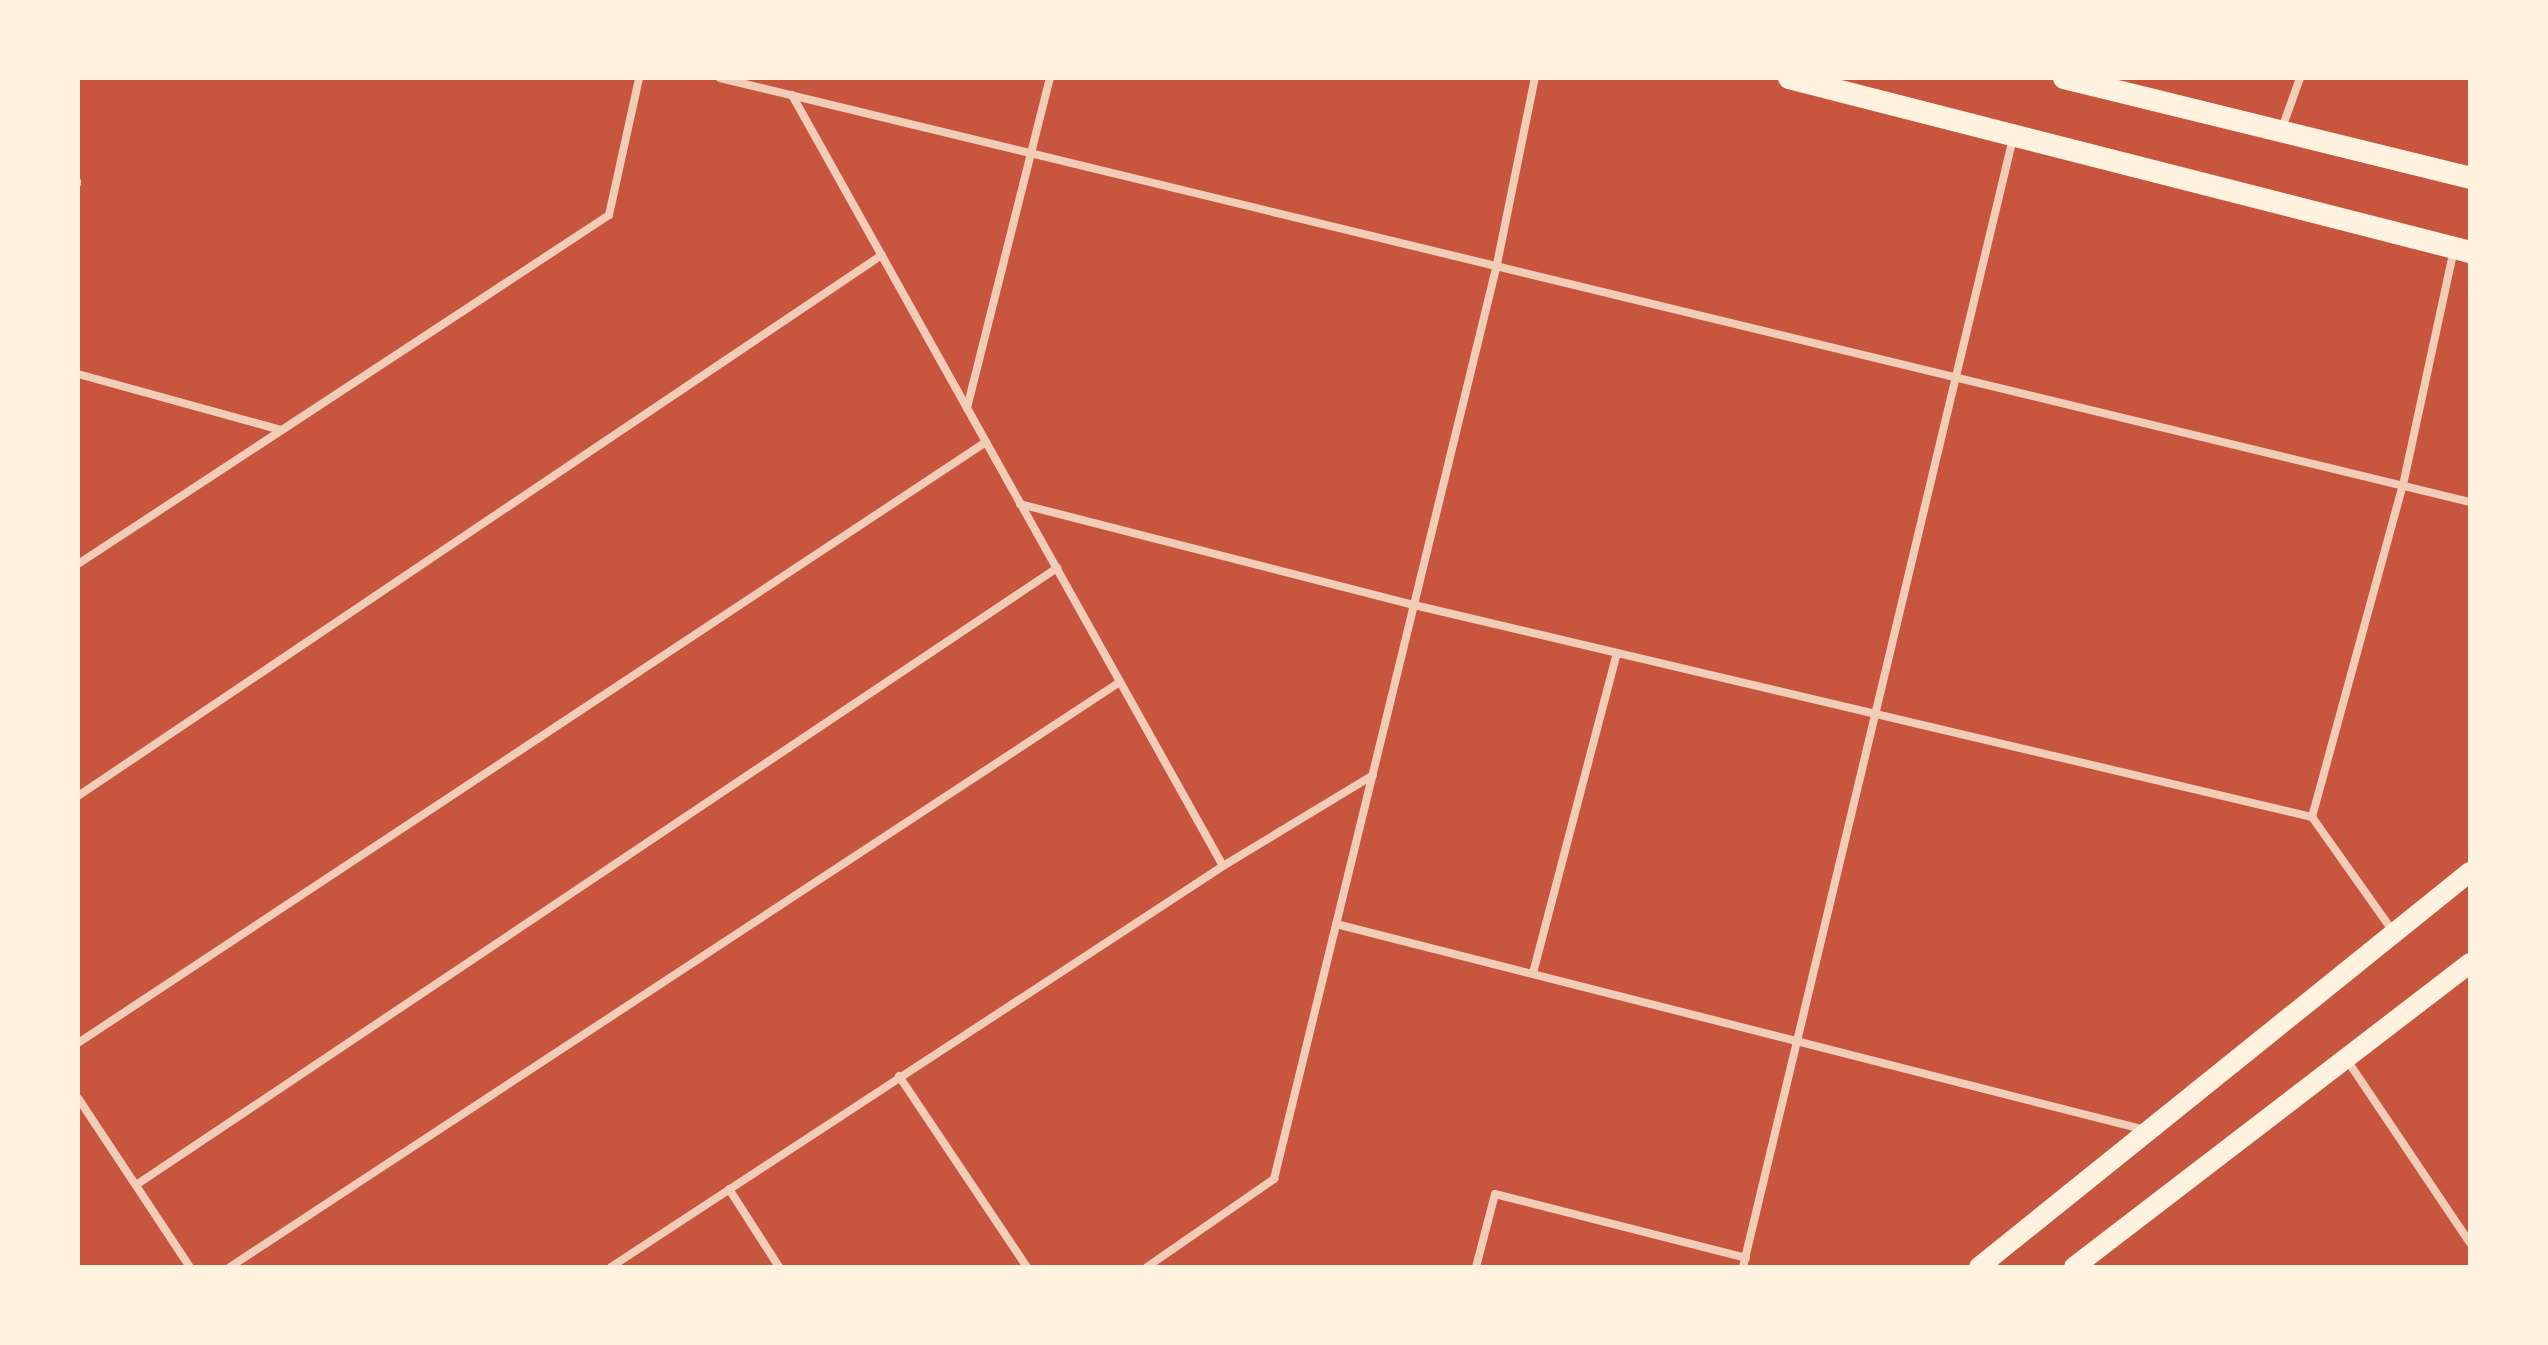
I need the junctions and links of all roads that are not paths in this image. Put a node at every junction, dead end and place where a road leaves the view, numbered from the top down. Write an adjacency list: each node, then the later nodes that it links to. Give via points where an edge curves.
1 (639, 78): 19 (street, via 609,215)
2 (720, 78): 8 (street)
3 (1050, 78): 11 (street)
4 (1535, 78): 15 (street)
5 (1789, 78): 10 (highway)
6 (2064, 78): 9 (highway)
7 (2300, 78): 9 (street)
8 (792, 95): 11 (street); 14 (street)
9 (2281, 131): 12 (highway)
10 (2014, 134): 13 (highway); 17 (street)
11 (1033, 153): 15 (street); 18 (street)
12 (2470, 178)
13 (2462, 250): 21 (street)
14 (882, 255): 18 (street); 31 (street)
15 (1497, 264): 17 (street); 26 (street)
16 (78, 374): 19 (street)
17 (1956, 374): 21 (street); 29 (street)
18 (967, 408): 20 (street)
19 (281, 430): 24 (street)
20 (986, 442): 23 (street); 40 (street)
21 (2403, 485): 22 (street); 32 (street)
22 (2470, 502)
23 (1020, 504): 25 (street); 26 (street)
24 (78, 564)
25 (1057, 568): 28 (street); 45 (street)
26 (1414, 605): 27 (street); 30 (street)
27 (1617, 653): 29 (street); 38 (street)
28 (1120, 682): 33 (street); 50 (street)
29 (1875, 713): 32 (street); 39 (street)
30 (1373, 775): 33 (street); 35 (street)
31 (78, 796)
32 (2312, 817): 36 (street)
33 (1223, 866): 42 (street)
34 (2470, 872): 36 (main road)
35 (1336, 924): 38 (street); 54 (street, via 1274,1179)
36 (2395, 934): 44 (main road)
37 (2470, 963): 41 (main road)
38 (1533, 973): 39 (street)
39 (1798, 1039): 44 (street); 48 (street)
40 (78, 1043)
41 (2347, 1060): 47 (street); 57 (main road)
42 (899, 1076): 46 (street); 53 (street)
43 (78, 1098): 45 (street)
44 (2149, 1131): 56 (main road)
45 (136, 1185): 49 (street)
46 (729, 1189): 51 (street); 52 (street)
47 (2470, 1242)
48 (1744, 1262): 55 (street, via 1495,1194)
49 (190, 1267)
50 (230, 1267)
51 (611, 1267)
52 (779, 1267)
53 (1027, 1267)
54 (1147, 1267)
55 (1476, 1267)
56 (1979, 1267)
57 (2074, 1267)

